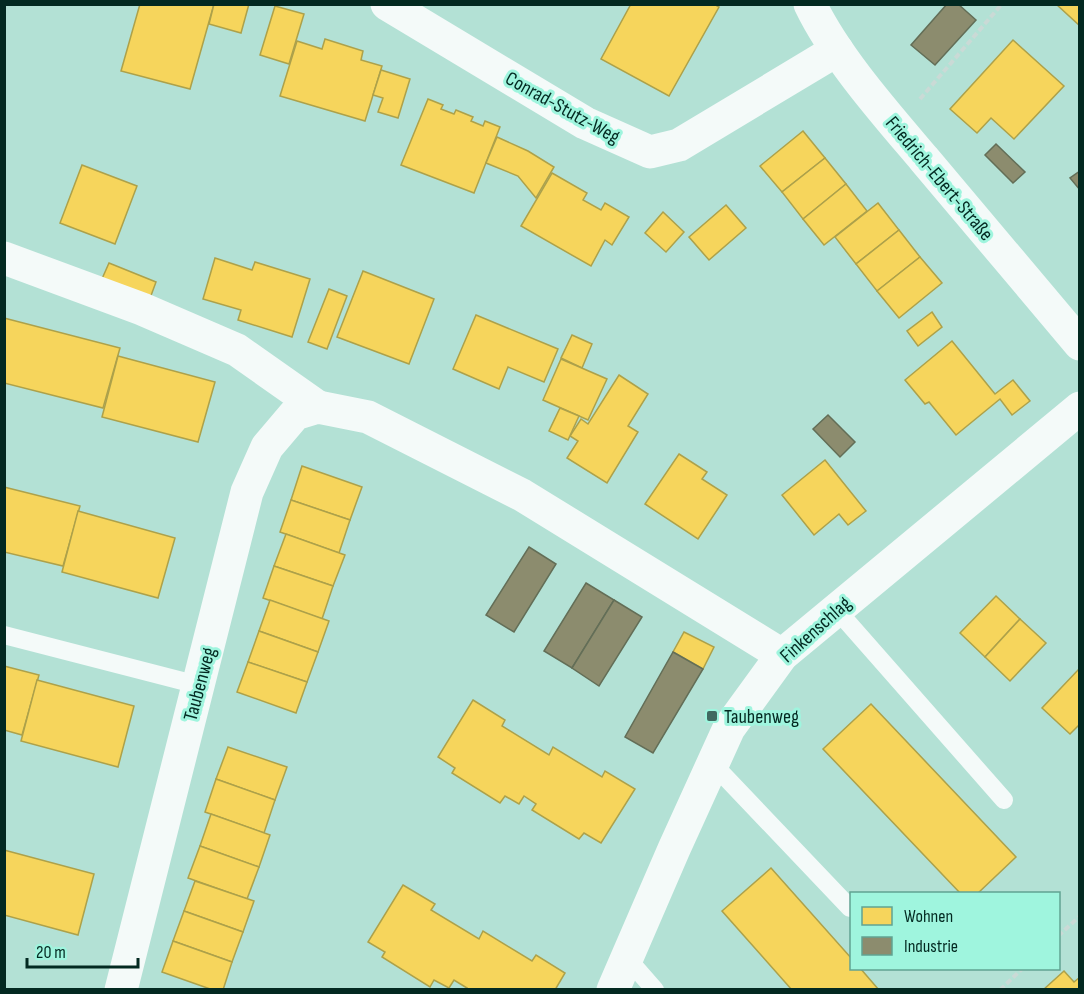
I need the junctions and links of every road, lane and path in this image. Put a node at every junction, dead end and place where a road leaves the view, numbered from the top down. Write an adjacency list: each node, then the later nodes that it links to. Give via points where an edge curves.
1 (387, 4): 4 (street, Conrad-Stutz-Weg, via 585,123 650,152 679,145)
2 (810, 4): 4 (street, Friedrich-Ebert-Straße)
3 (1002, 4): 5 (path)
4 (837, 50): 5 (street, Friedrich-Ebert-Straße)
5 (896, 126): 7 (street, Friedrich-Ebert-Straße)
6 (4, 258): 8 (street, via 142,309 237,350)
7 (1080, 344)
8 (318, 407): 12 (street, via 368,417 522,495); 13 (street, Taubenweg, via 295,414 267,447 248,492)
9 (1080, 408): 10 (street, Finkenschlag)
10 (836, 609): 12 (street, Finkenschlag); 15 (lane)
11 (4, 635): 13 (lane)
12 (782, 654): 14 (street, Finkenschlag, via 729,728)
13 (198, 685): 21 (street, Taubenweg)
14 (713, 764): 16 (lane); 19 (street, Finkenschlag)
15 (1004, 800)
16 (850, 908)
17 (1080, 916): 18 (path)
18 (1060, 935)
19 (627, 958): 22 (street, Finkenschlag); 23 (lane)
20 (1022, 970): 24 (path)
21 (121, 990)
22 (614, 990)
23 (655, 990)
24 (1000, 990)

